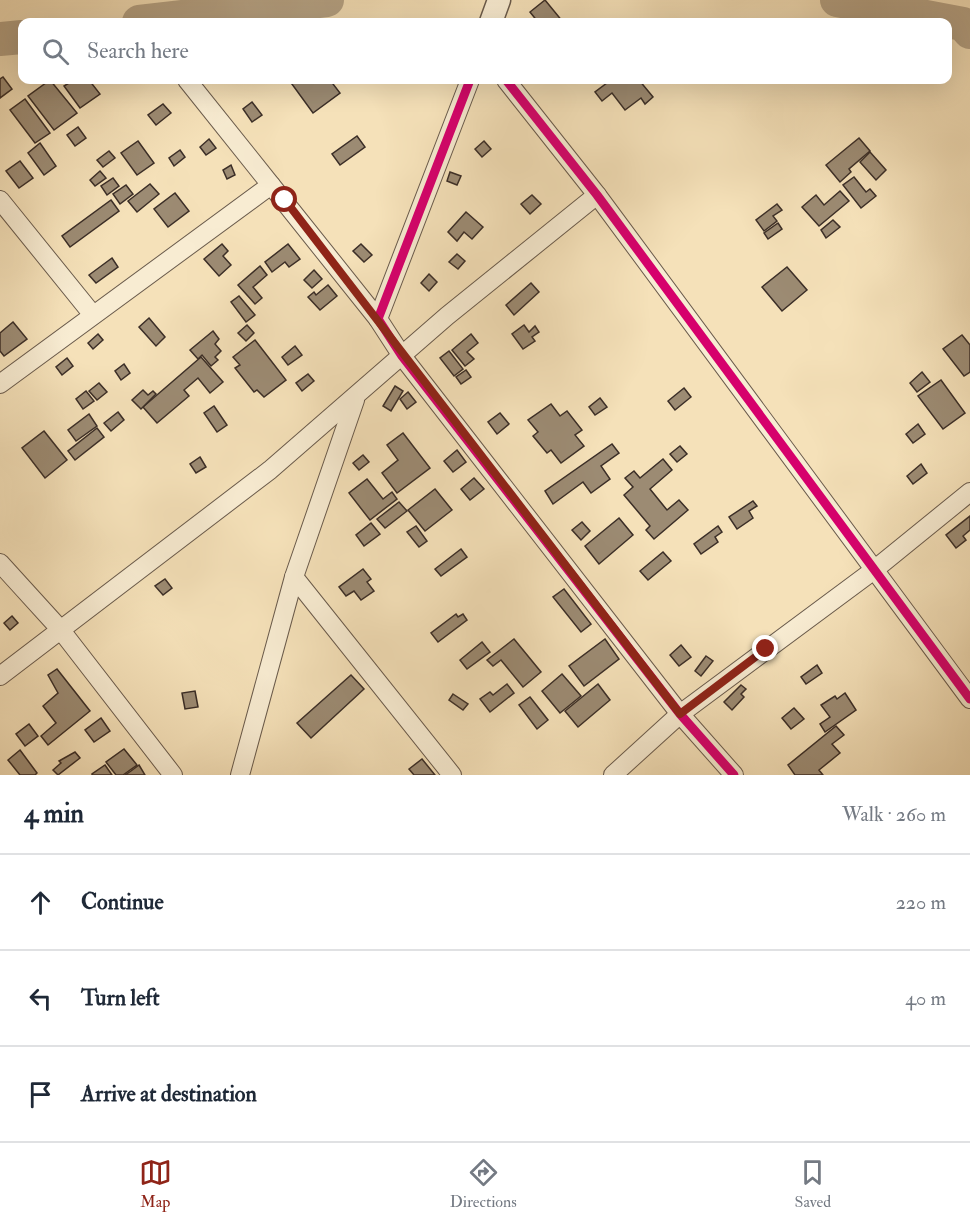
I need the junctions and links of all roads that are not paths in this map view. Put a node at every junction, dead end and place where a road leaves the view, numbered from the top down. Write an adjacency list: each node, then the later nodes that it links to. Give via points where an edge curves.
1 (499, 0): 2 (street)
2 (492, 18)
3 (190, 84): 6 (street)
4 (468, 84): 10 (street)
5 (509, 84): 7 (street)
6 (271, 185): 9 (street); 10 (street)
7 (597, 195): 11 (street); 16 (street)
8 (0, 200): 9 (street)
9 (93, 315): 12 (street)
10 (378, 319): 11 (street)
11 (402, 356): 13 (street); 21 (street)
12 (0, 384)
13 (355, 398): 17 (street); 18 (street, via 270,470)
14 (970, 492): 16 (street)
15 (0, 564): 18 (street)
16 (874, 570): 20 (street); 21 (street)
17 (294, 577): 23 (street); 24 (street)
18 (60, 629): 19 (street); 22 (street)
19 (0, 676)
20 (970, 699)
21 (680, 714): 25 (street); 26 (street)
22 (173, 775)
23 (240, 775)
24 (452, 775)
25 (614, 775)
26 (734, 775)

